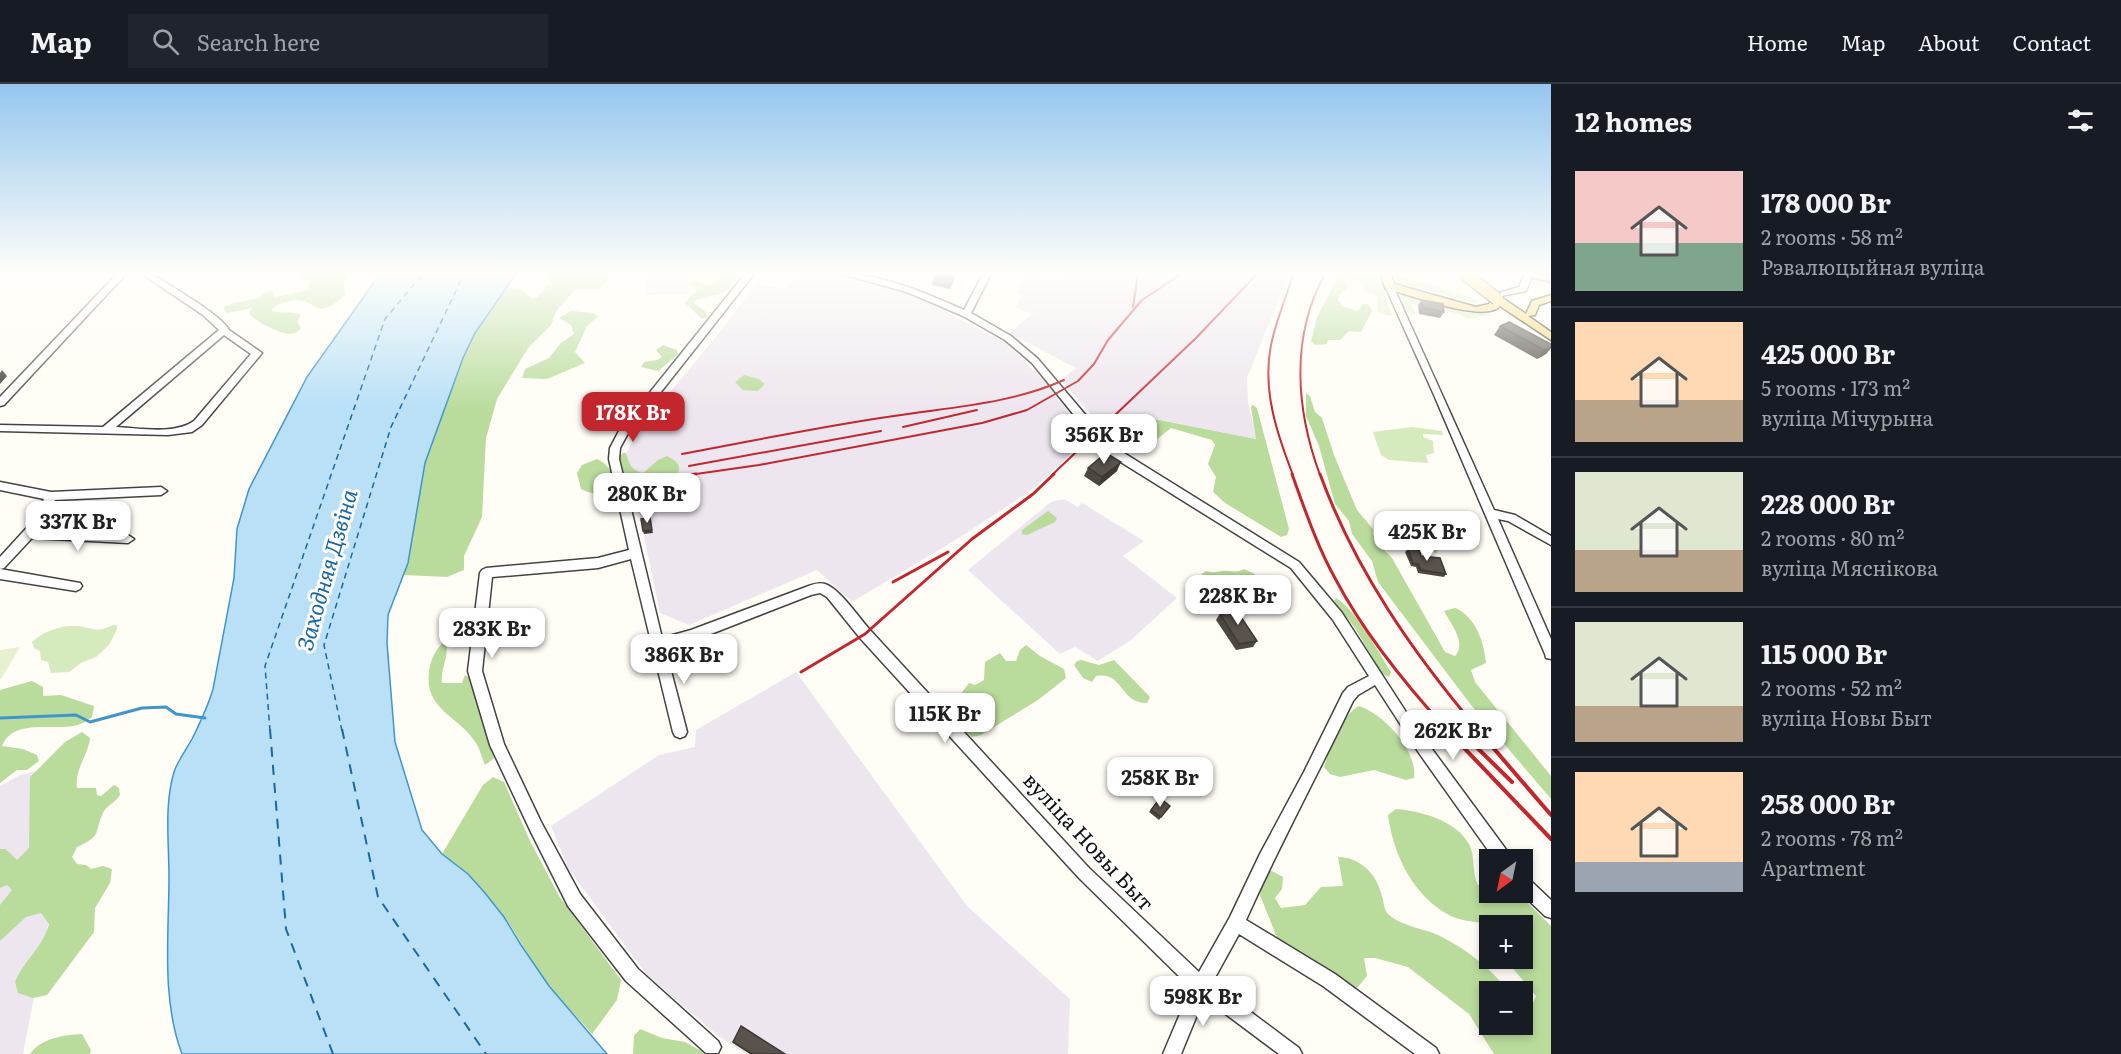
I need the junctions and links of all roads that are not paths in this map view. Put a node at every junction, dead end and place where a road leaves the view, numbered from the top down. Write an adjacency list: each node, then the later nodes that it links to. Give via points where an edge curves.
1 (79, 319): 9 (street)
2 (214, 319): 7 (street)
3 (714, 319): 19 (street, via 617,441 614,459)
4 (975, 319): 25 (street, via 1008,338 1035,361 1107,448 1295,565 1315,584)
5 (1402, 319): 15 (street, via 1420,351)
6 (1545, 328): 8 (main road)
7 (224, 331): 11 (street); 11 (street, via 257,353 198,423 188,430 168,432)
8 (1551, 337)
9 (0, 403)
10 (0, 428): 11 (street)
11 (107, 429)
12 (0, 486): 14 (street)
13 (161, 491): 14 (street)
14 (51, 496): 16 (street)
15 (1490, 513): 18 (street, via 1511,518); 24 (street)
16 (29, 534): 17 (street); 20 (street)
17 (128, 539)
18 (1551, 541)
19 (635, 553): 23 (street); 32 (street, via 598,563 486,573 475,670 497,745 574,900 632,975)
20 (0, 565)
21 (0, 574): 22 (street)
22 (76, 586)
23 (658, 645): 26 (street); 31 (street, вуліца Новы Быт, via 822,588 1084,873)
24 (1551, 654)
25 (1378, 677): 27 (street, via 1437,768); 30 (street, via 1348,697)
26 (680, 732)
27 (1497, 849)
28 (1533, 895): 29 (street)
29 (1551, 910)
30 (1236, 922): 31 (street); 35 (street, via 1329,980)
31 (1201, 985): 33 (street); 34 (street)
32 (712, 1047)
33 (1172, 1054)
34 (1293, 1054)
35 (1430, 1054)

